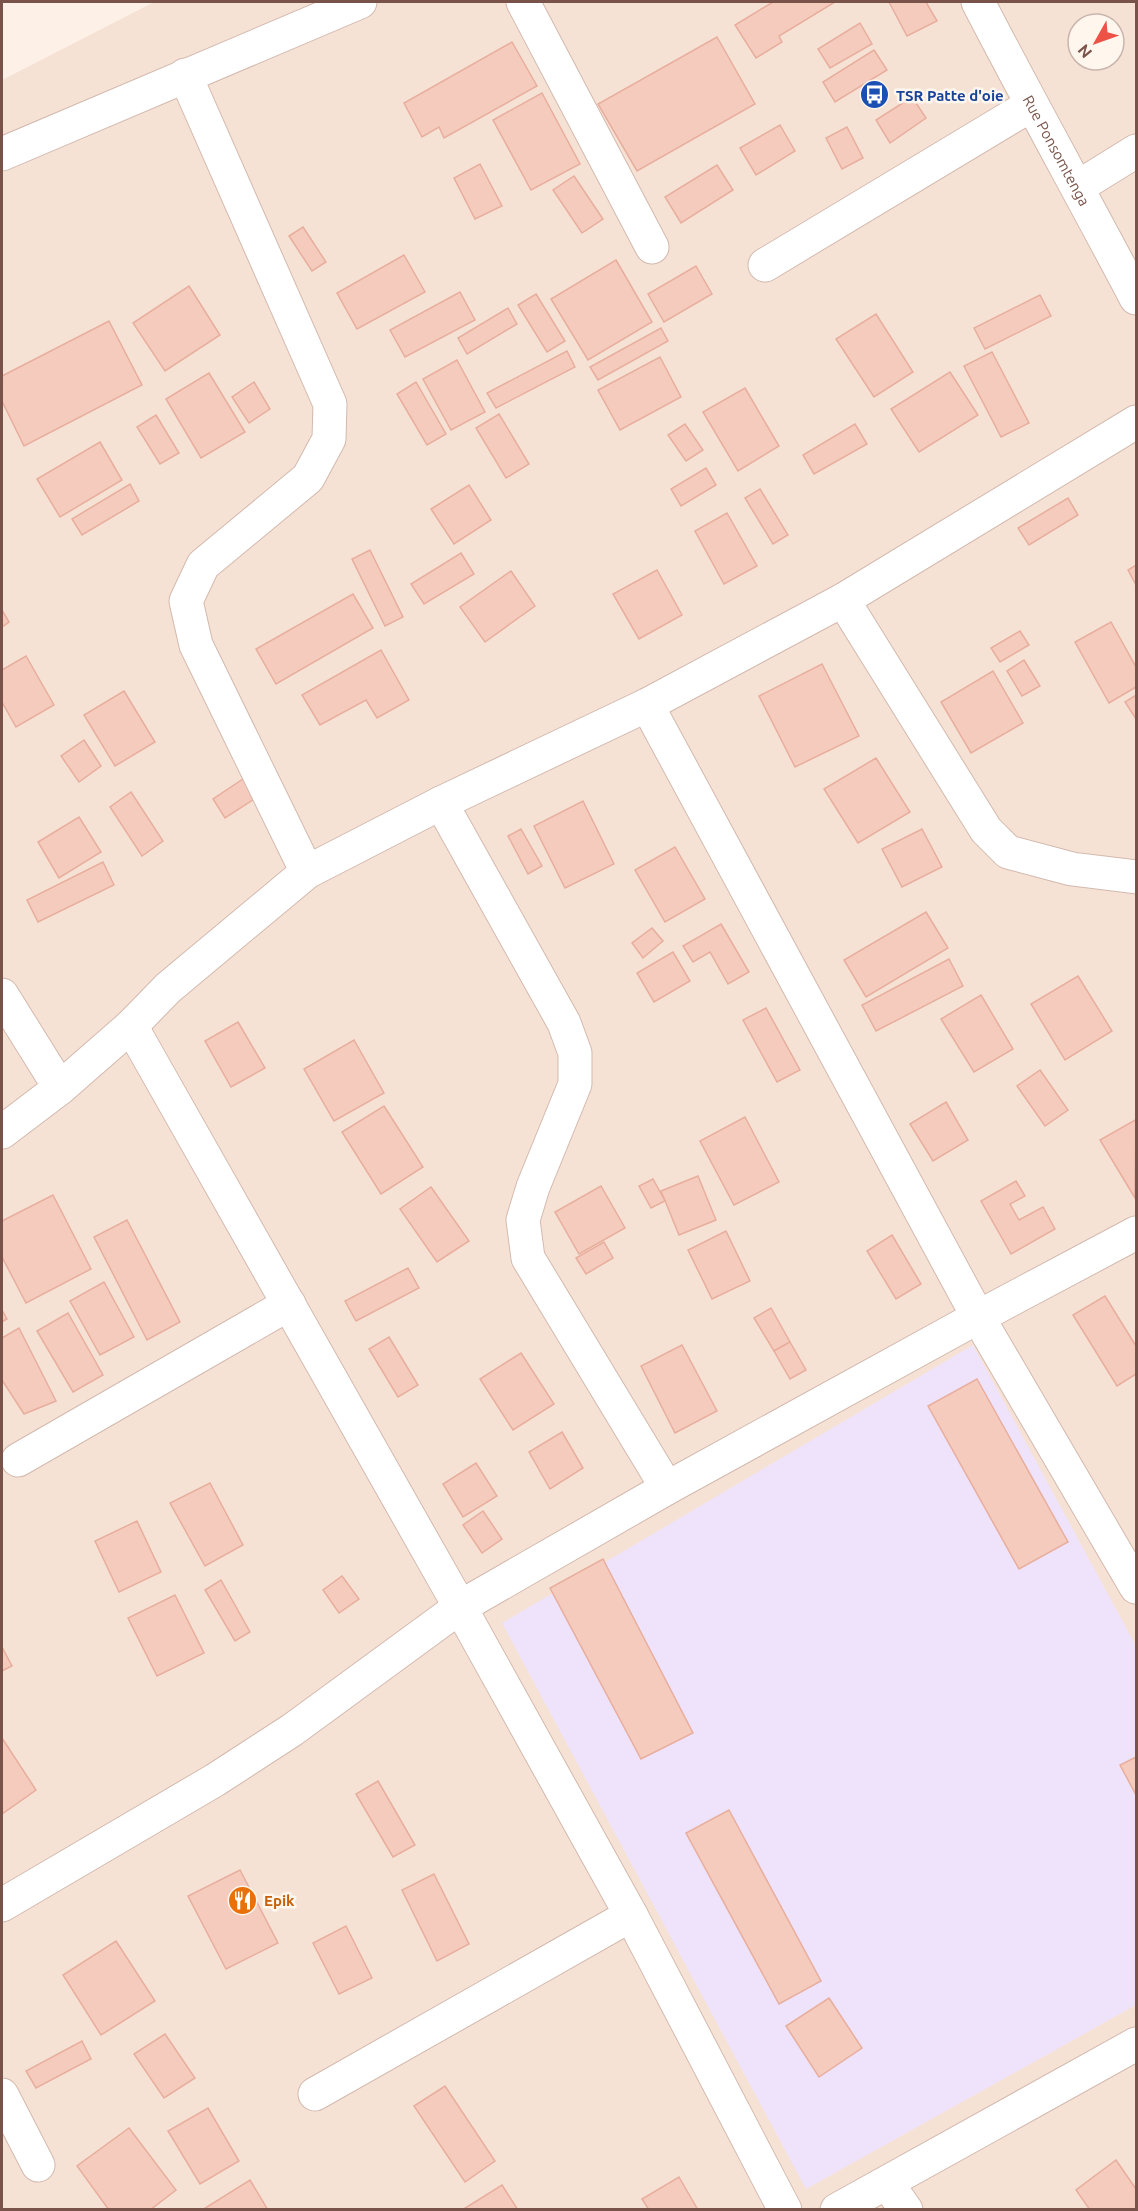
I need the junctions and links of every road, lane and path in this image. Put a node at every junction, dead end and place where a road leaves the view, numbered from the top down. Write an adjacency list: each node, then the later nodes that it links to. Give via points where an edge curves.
1 (360, 2): 4 (street)
2 (523, 2): 9 (street)
3 (978, 2): 5 (street, Rue Ponsomtenga)
4 (185, 75): 7 (street); 16 (street, via 330,404 329,439 308,478 203,565 186,601 196,645)
5 (1031, 105): 8 (street, Rue Ponsomtenga); 10 (street)
6 (1137, 151): 8 (street)
7 (2, 154)
8 (1078, 187): 11 (street, Rue Ponsomtenga)
9 (652, 247)
10 (765, 265)
11 (1137, 298)
12 (1137, 422): 13 (street)
13 (843, 600): 14 (street); 17 (street, via 986,830 1008,852 1071,870)
14 (647, 705): 15 (street); 24 (street)
15 (441, 803): 16 (street); 26 (street, via 564,1023 575,1053 575,1084 523,1220 528,1258)
16 (307, 872): 19 (street, via 168,988)
17 (1137, 877)
18 (2, 995): 20 (street)
19 (131, 1026): 20 (street); 23 (street)
20 (60, 1088): 21 (street)
21 (2, 1132)
22 (1137, 1233): 24 (street)
23 (289, 1304): 25 (street); 28 (street)
24 (978, 1317): 26 (street); 27 (street)
25 (18, 1460)
26 (667, 1488): 28 (street)
27 (1137, 1587)
28 (460, 1607): 29 (street, via 225,1774); 30 (street)
29 (2, 1905)
30 (632, 1915): 32 (street); 36 (street)
31 (1137, 2044): 35 (street)
32 (315, 2094)
33 (2, 2095): 34 (street)
34 (38, 2165)
35 (887, 2183): 37 (street); 38 (street)
36 (785, 2210)
37 (837, 2210)
38 (906, 2210)

